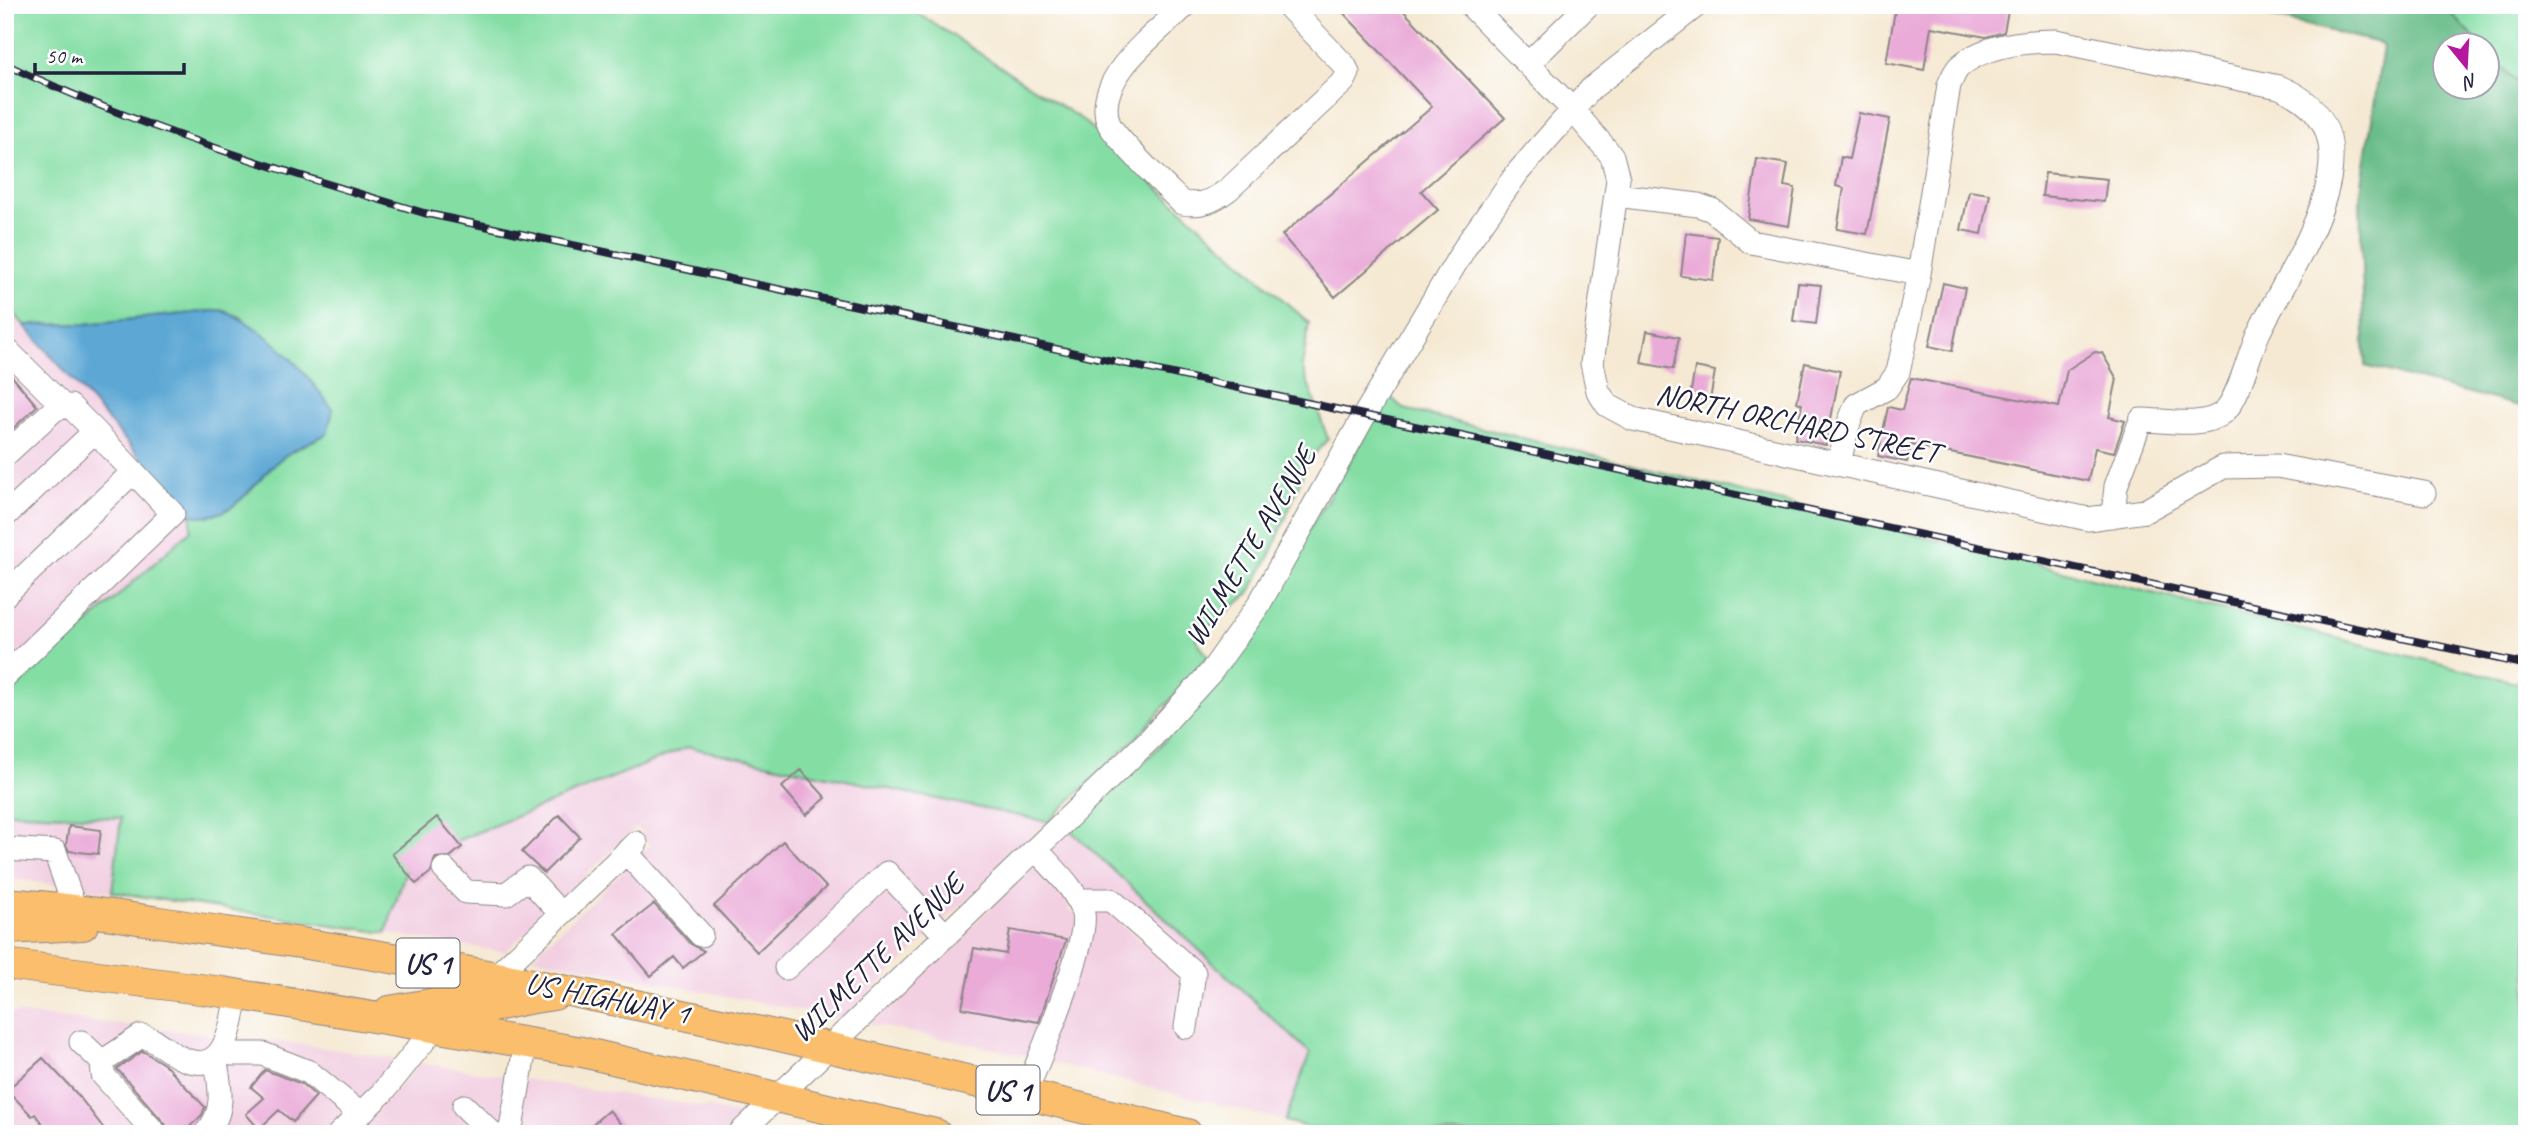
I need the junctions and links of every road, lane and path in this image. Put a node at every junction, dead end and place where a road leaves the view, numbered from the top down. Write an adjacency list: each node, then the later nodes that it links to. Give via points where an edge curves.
1 (1186, 5): 2 (street, via 1124,66 1108,86 1104,106 1110,126 1182,203 1195,205 1210,203 1229,189 1344,81 1345,66)
2 (1287, 5)
3 (1470, 5): 6 (street, NORTH ORCHARD STREET)
4 (1588, 5): 6 (street)
5 (1697, 5): 7 (street, WILMETTE AVENUE, via 1630,55)
6 (1528, 64): 7 (street, NORTH ORCHARD STREET)
7 (1572, 109): 8 (street, NORTH ORCHARD STREET, via 1612,156 1618,180); 22 (street, WILMETTE AVENUE, via 1467,244 1258,606 1211,672 1151,738)
8 (1616, 195): 9 (street, via 1699,205 1751,242); 14 (street, NORTH ORCHARD STREET, via 1591,363 1607,405 1633,419)
9 (1919, 274): 14 (street, via 1898,372 1887,388 1856,405); 18 (street, via 1949,85 1959,66 1980,55 2031,41 2056,41 2279,87 2311,106 2333,148 2328,189 2226,411 2210,420 2141,420 2116,486)
10 (5, 348): 11 (street)
11 (59, 408): 12 (street, via 70,406); 13 (street)
12 (94, 431): 15 (street); 17 (street)
13 (5, 455)
14 (1839, 464): 18 (street, NORTH ORCHARD STREET, via 2088,519)
15 (134, 472): 19 (street); 20 (street, via 173,514)
16 (2424, 493): 18 (street, NORTH ORCHARD STREET, via 2277,466 2223,467 2145,511)
17 (5, 516)
18 (2113, 516)
19 (5, 595)
20 (5, 676)
21 (5, 849): 26 (street, via 55,852)
22 (1036, 849): 24 (street); 31 (street, WILMETTE AVENUE)
23 (444, 869): 27 (street, via 466,892 506,894 528,878)
24 (1078, 900): 39 (street, via 1111,901 1194,974); 45 (street, via 1084,917 1077,953)
25 (14, 903): 26 (main road, US HIGHWAY 1 / US 1)
26 (76, 912): 28 (main road, US HIGHWAY 1 / US 1)
27 (561, 914): 30 (street, via 631,847); 34 (street)
28 (136, 919): 29 (main road); 34 (main road, US HIGHWAY 1 / US 1)
29 (5, 929)
30 (701, 935)
31 (946, 936): 33 (street, via 887,873); 42 (street, WILMETTE AVENUE)
32 (18, 965): 36 (main road, US HIGHWAY 1 / US 1)
33 (786, 968)
34 (496, 976): 35 (main road, US HIGHWAY 1 / US 1); 37 (main road, via 436,1003)
35 (579, 992): 38 (main road, via 507,1002); 42 (main road, US HIGHWAY 1 / US 1)
36 (237, 994): 37 (main road, US HIGHWAY 1 / US 1); 43 (street)
37 (365, 1015): 38 (main road, US HIGHWAY 1 / US 1)
38 (436, 1026): 41 (main road, US HIGHWAY 1 / US 1); 48 (street)
39 (1186, 1027)
40 (81, 1042): 44 (street)
41 (526, 1042): 46 (main road, US HIGHWAY 1 / US 1); 53 (street)
42 (830, 1046): 45 (main road, US HIGHWAY 1 / US 1); 46 (street, WILMETTE AVENUE)
43 (221, 1052): 44 (street, via 205,1060 184,1059 141,1036); 48 (street, via 263,1054 309,1072); 50 (street, via 220,1110)
44 (102, 1062): 49 (street, via 103,1075)
45 (1025, 1094): 56 (main road, US HIGHWAY 1 / US 1)
46 (779, 1095): 54 (street, WILMETTE AVENUE); 55 (main road, US HIGHWAY 1 / US 1)
47 (464, 1106): 52 (street)
48 (360, 1114): 51 (street)
49 (156, 1134)
50 (205, 1134)
51 (339, 1134)
52 (493, 1134)
53 (510, 1134)
54 (739, 1134)
55 (936, 1134)
56 (1186, 1134)

